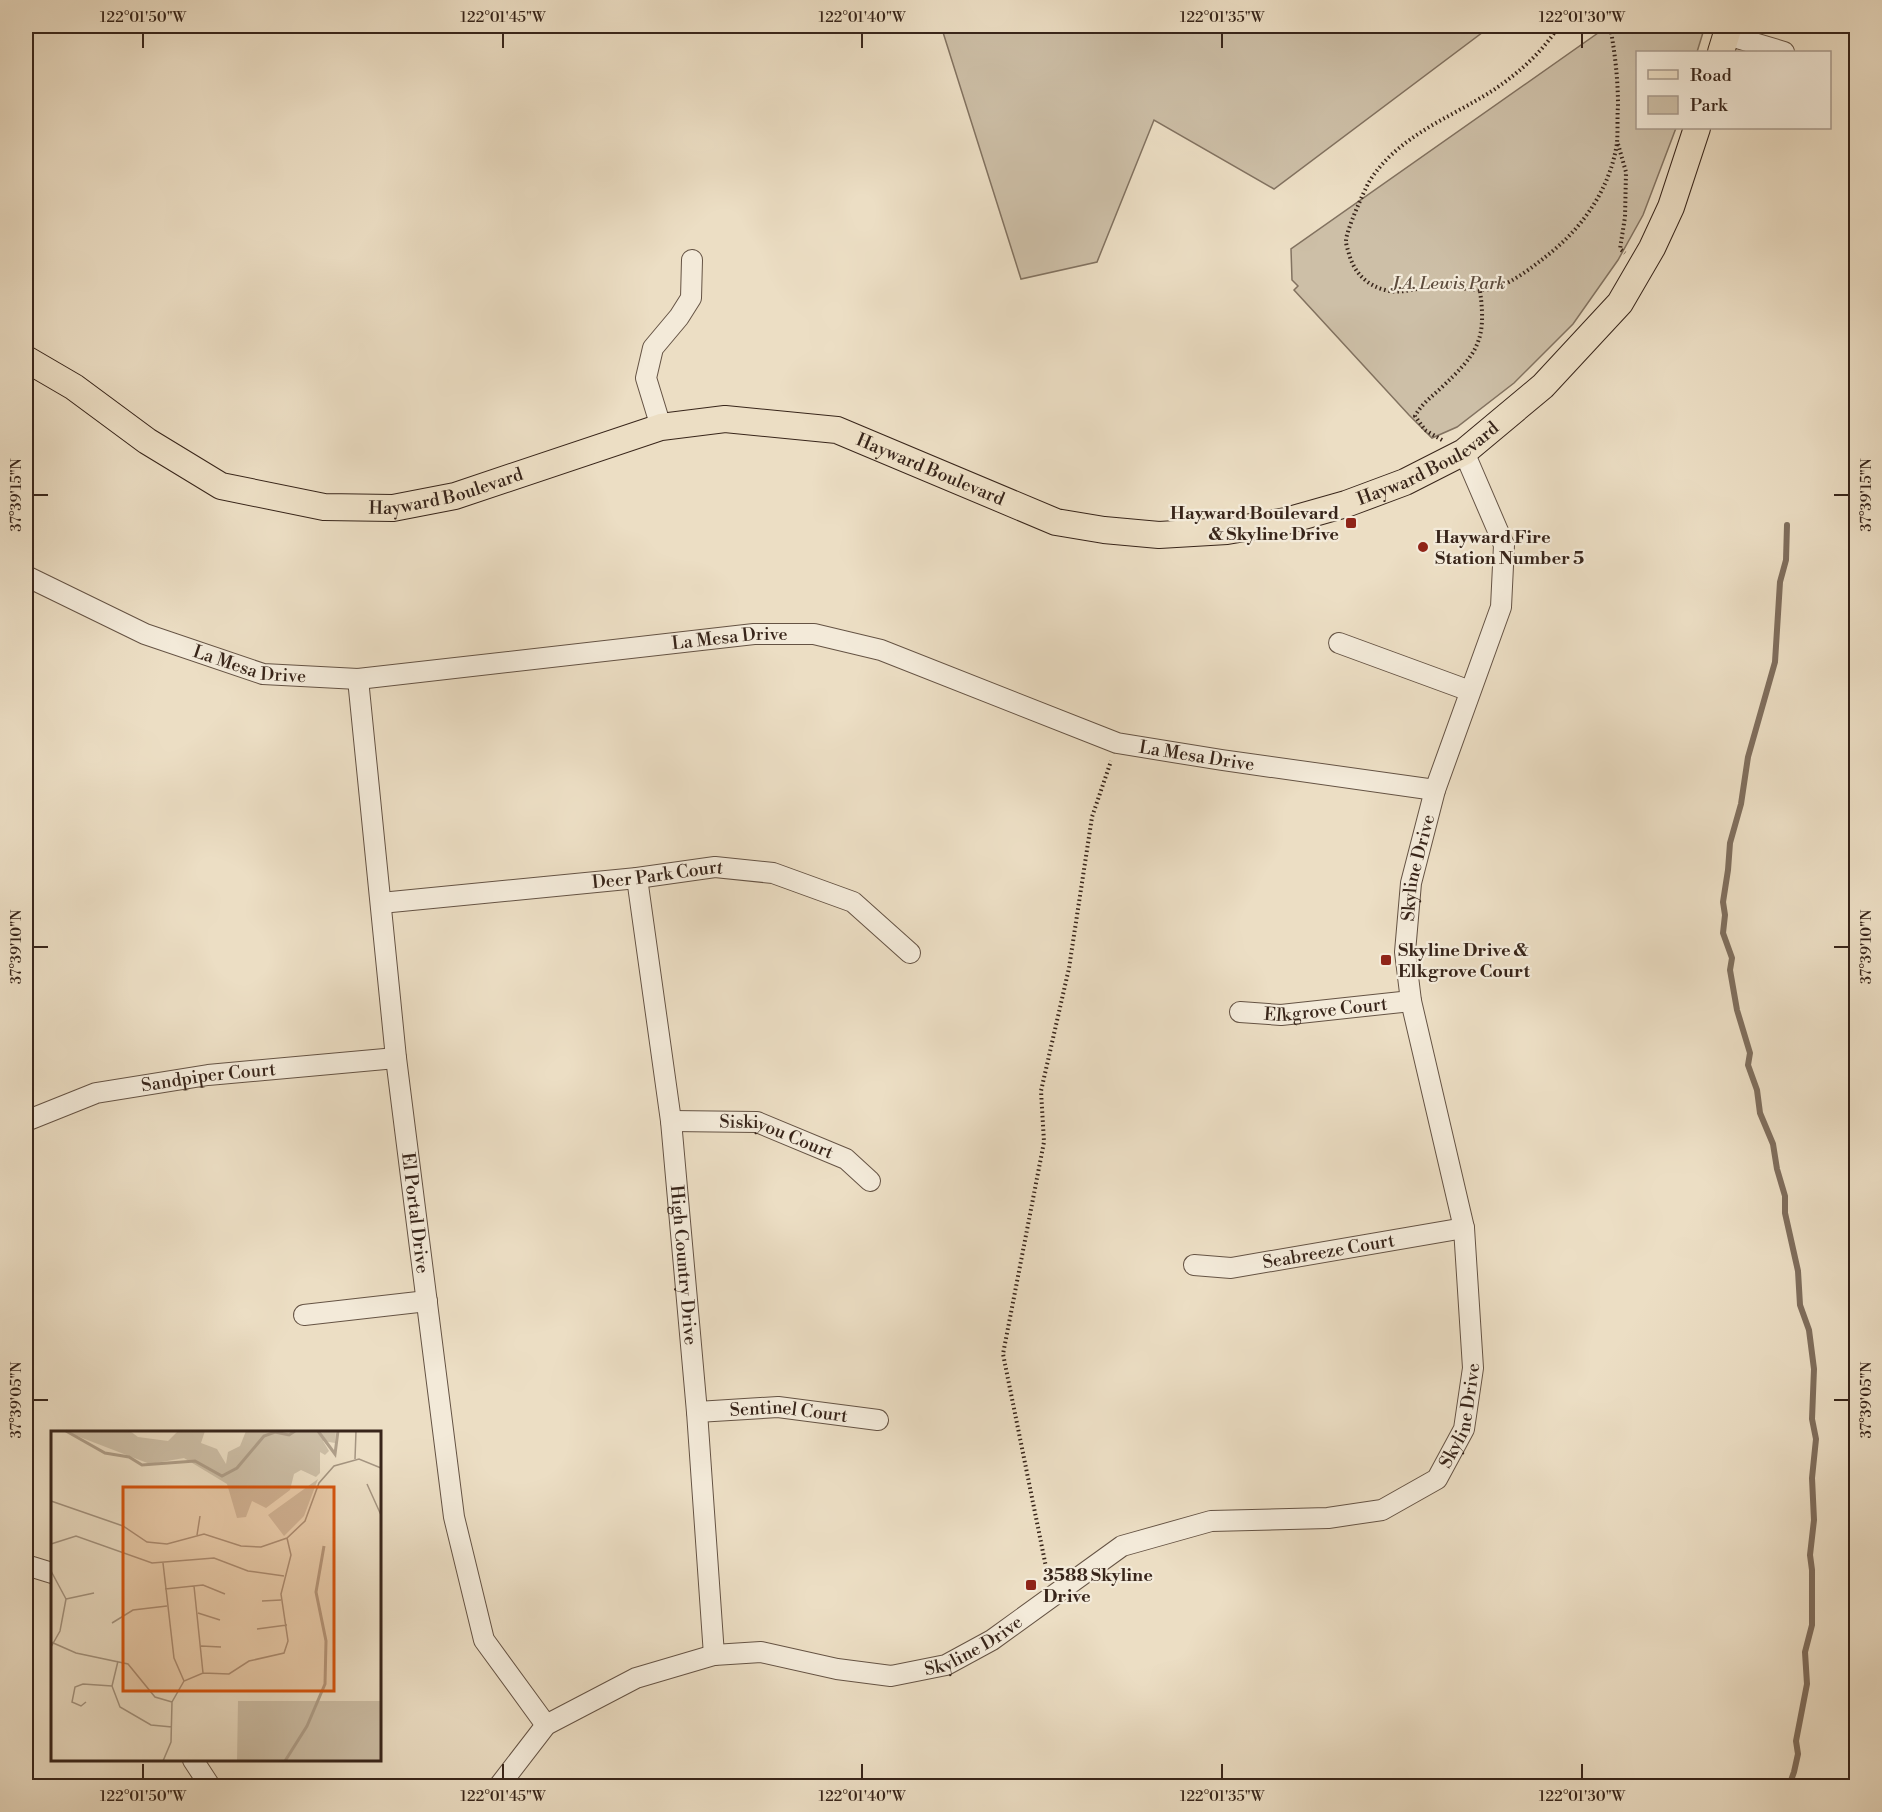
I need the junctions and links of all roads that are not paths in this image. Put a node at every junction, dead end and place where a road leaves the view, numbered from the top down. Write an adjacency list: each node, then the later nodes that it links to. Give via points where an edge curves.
1 (1726, 38): 2 (street)
2 (1780, 51)
3 (1697, 129): 7 (main road, Hayward Boulevard, via 1671,207 1620,303 1544,386)
4 (692, 260): 6 (street, via 691,298 652,348 646,378)
5 (26, 359): 6 (main road, Hayward Boulevard, via 221,486 324,507 393,508 455,495)
6 (661, 427): 7 (main road, Hayward Boulevard, via 725,419 837,430 1056,522 1159,535 1227,531 1296,518 1405,482)
7 (1464, 452): 11 (street, Skyline Drive, via 1504,545 1501,607)
8 (26, 576): 10 (street, La Mesa Drive, via 145,634 263,674)
9 (1339, 643): 11 (street)
10 (358, 679): 12 (street, La Mesa Drive, via 754,634 814,634 881,650 1117,743); 14 (street, El Portal Drive)
11 (1470, 691): 12 (street, Skyline Drive)
12 (1435, 790): 16 (street, Skyline Drive, via 1411,883 1405,952)
13 (637, 878): 14 (street, Deer Park Court); 15 (street, Deer Park Court, via 715,867 773,873 853,902); 20 (street, High Country Drive)
14 (381, 903): 18 (street, El Portal Drive)
15 (910, 953)
16 (1411, 1001): 17 (street, Elkgrove Court, via 1281,1015); 22 (street, Skyline Drive)
17 (1240, 1012)
18 (396, 1058): 19 (street, Sandpiper Court, via 208,1075 96,1093); 24 (street, El Portal Drive)
19 (26, 1121)
20 (671, 1121): 21 (street, Siskiyou Court, via 757,1122 846,1159); 26 (street, High Country Drive)
21 (870, 1180)
22 (1464, 1228): 23 (street, Seabreeze Court, via 1231,1268); 30 (street, Skyline Drive, via 1473,1368 1464,1429 1437,1479 1382,1510 1329,1518 1211,1521 1122,1546 992,1640 946,1665 891,1676 761,1652)
23 (1194, 1265)
24 (427, 1301): 25 (street); 31 (street, El Portal Drive, via 454,1517 484,1640)
25 (304, 1315)
26 (697, 1412): 27 (street, Sentinel Court, via 778,1407); 30 (street, High Country Drive)
27 (878, 1420)
28 (26, 1565): 29 (street)
29 (51, 1573)
30 (714, 1655): 31 (street, Skyline Drive, via 636,1678)
31 (546, 1725): 34 (street, Skyline Drive)
32 (194, 1761): 33 (street)
33 (210, 1786)
34 (499, 1786)

